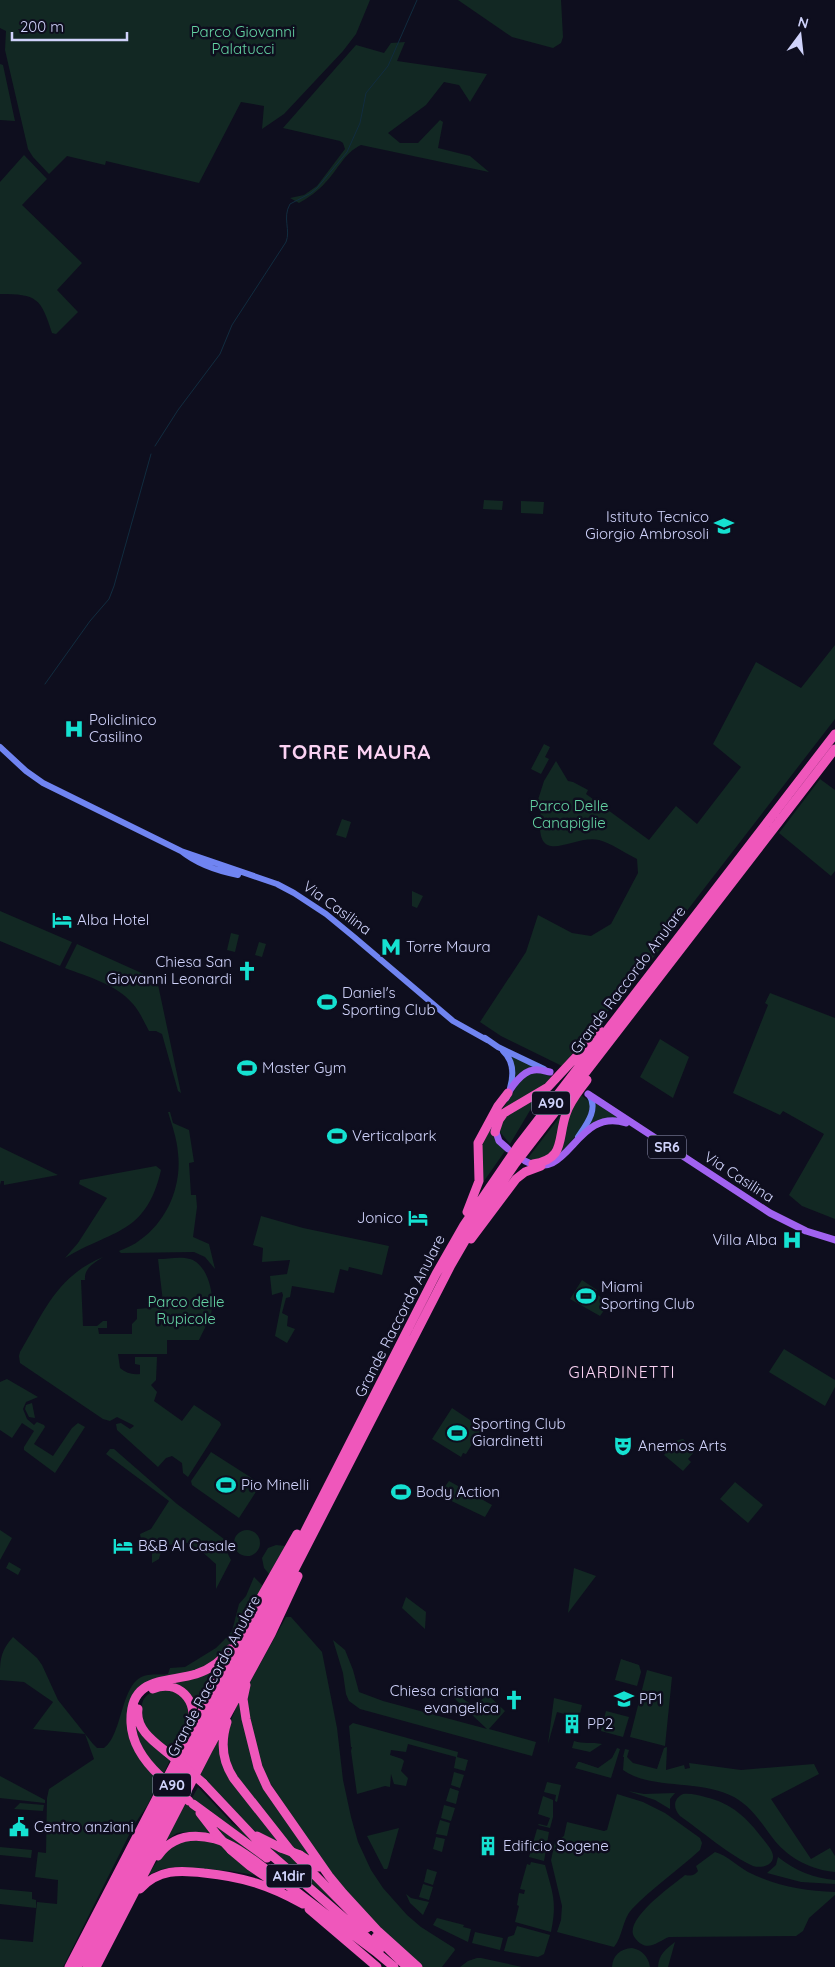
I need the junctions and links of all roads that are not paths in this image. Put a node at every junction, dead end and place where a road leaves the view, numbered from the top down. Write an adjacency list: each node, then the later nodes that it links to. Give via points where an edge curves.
1 (835, 734): 7 (highway, Grande Raccordo Anulare / A90)
2 (0, 746): 4 (main road, Via Casilina, via 40,781)
3 (835, 749): 6 (highway, Grande Raccordo Anulare / A90)
4 (181, 851): 5 (main road, Via Casilina); 5 (main road, Via Casilina, via 215,869)
5 (251, 876): 8 (main road, Via Casilina, via 277,884 326,914 456,1024)
6 (636, 1007): 16 (highway, via 631,1020 573,1100 565,1116 556,1155 549,1161); 19 (highway, Grande Raccordo Anulare / A90, via 514,1164)
7 (619, 1014): 13 (highway, via 548,1087 504,1113); 17 (highway, Grande Raccordo Anulare / A90, via 507,1161)
8 (498, 1047): 9 (main road, Via Casilina); 10 (main road, via 512,1066)
9 (550, 1072): 10 (main road, via 528,1072)
10 (508, 1093): 13 (main road, via 497,1118); 17 (highway, via 479,1141 478,1184)
11 (588, 1094): 12 (main road, Via Casilina); 14 (main road, via 593,1102 592,1113)
12 (634, 1125): 14 (main road, Via Casilina, via 622,1121 597,1123); 18 (main road, Via Casilina / SR6, via 778,1218)
13 (495, 1132): 15 (main road)
14 (573, 1144): 16 (main road, Via Casilina, via 558,1161)
15 (508, 1149)
16 (533, 1164): 19 (highway, via 514,1182)
17 (455, 1240): 20 (highway, Grande Raccordo Anulare / A90)
18 (835, 1240)
19 (451, 1265): 20 (highway, Grande Raccordo Anulare / A90)
20 (321, 1509): 21 (highway); 21 (highway, Grande Raccordo Anulare / A90)
21 (304, 1542): 22 (highway, Grande Raccordo Anulare / A90); 22 (highway)
22 (271, 1606): 23 (highway); 24 (highway); 35 (highway, Grande Raccordo Anulare / A90); 36 (highway, Grande Raccordo Anulare / A90)
23 (244, 1631): 26 (highway); 27 (highway, bridge, via 224,1657 211,1667 145,1687 138,1696 132,1715 134,1736 143,1757)
24 (253, 1668): 25 (highway); 30 (highway, via 243,1704 258,1769)
25 (238, 1694): 29 (highway); 41 (highway, via 223,1742 224,1757 232,1775 298,1859)
26 (180, 1752): 28 (highway, A1dir, bridge, via 192,1722 190,1700 174,1687 154,1689 139,1704 139,1724); 34 (highway)
27 (191, 1803): 31 (highway, bridge, via 231,1850); 33 (highway, A1dir, via 256,1850)
28 (229, 1810): 30 (highway, bridge, via 259,1837 300,1855); 40 (highway, A1dir, via 278,1861)
29 (147, 1870): 32 (highway); 33 (highway, via 164,1848 180,1838 199,1836 221,1841 262,1866)
30 (329, 1876): 42 (highway, via 370,1923)
31 (303, 1904): 32 (highway, via 272,1888 242,1878 175,1871 150,1879); 38 (highway)
32 (128, 1905): 37 (highway)
33 (380, 1955): 39 (highway, A1dir)
34 (69, 1967)
35 (77, 1967)
36 (87, 1967)
37 (96, 1967)
38 (377, 1967)
39 (394, 1967)
40 (402, 1967)
41 (407, 1967)
42 (418, 1967)

